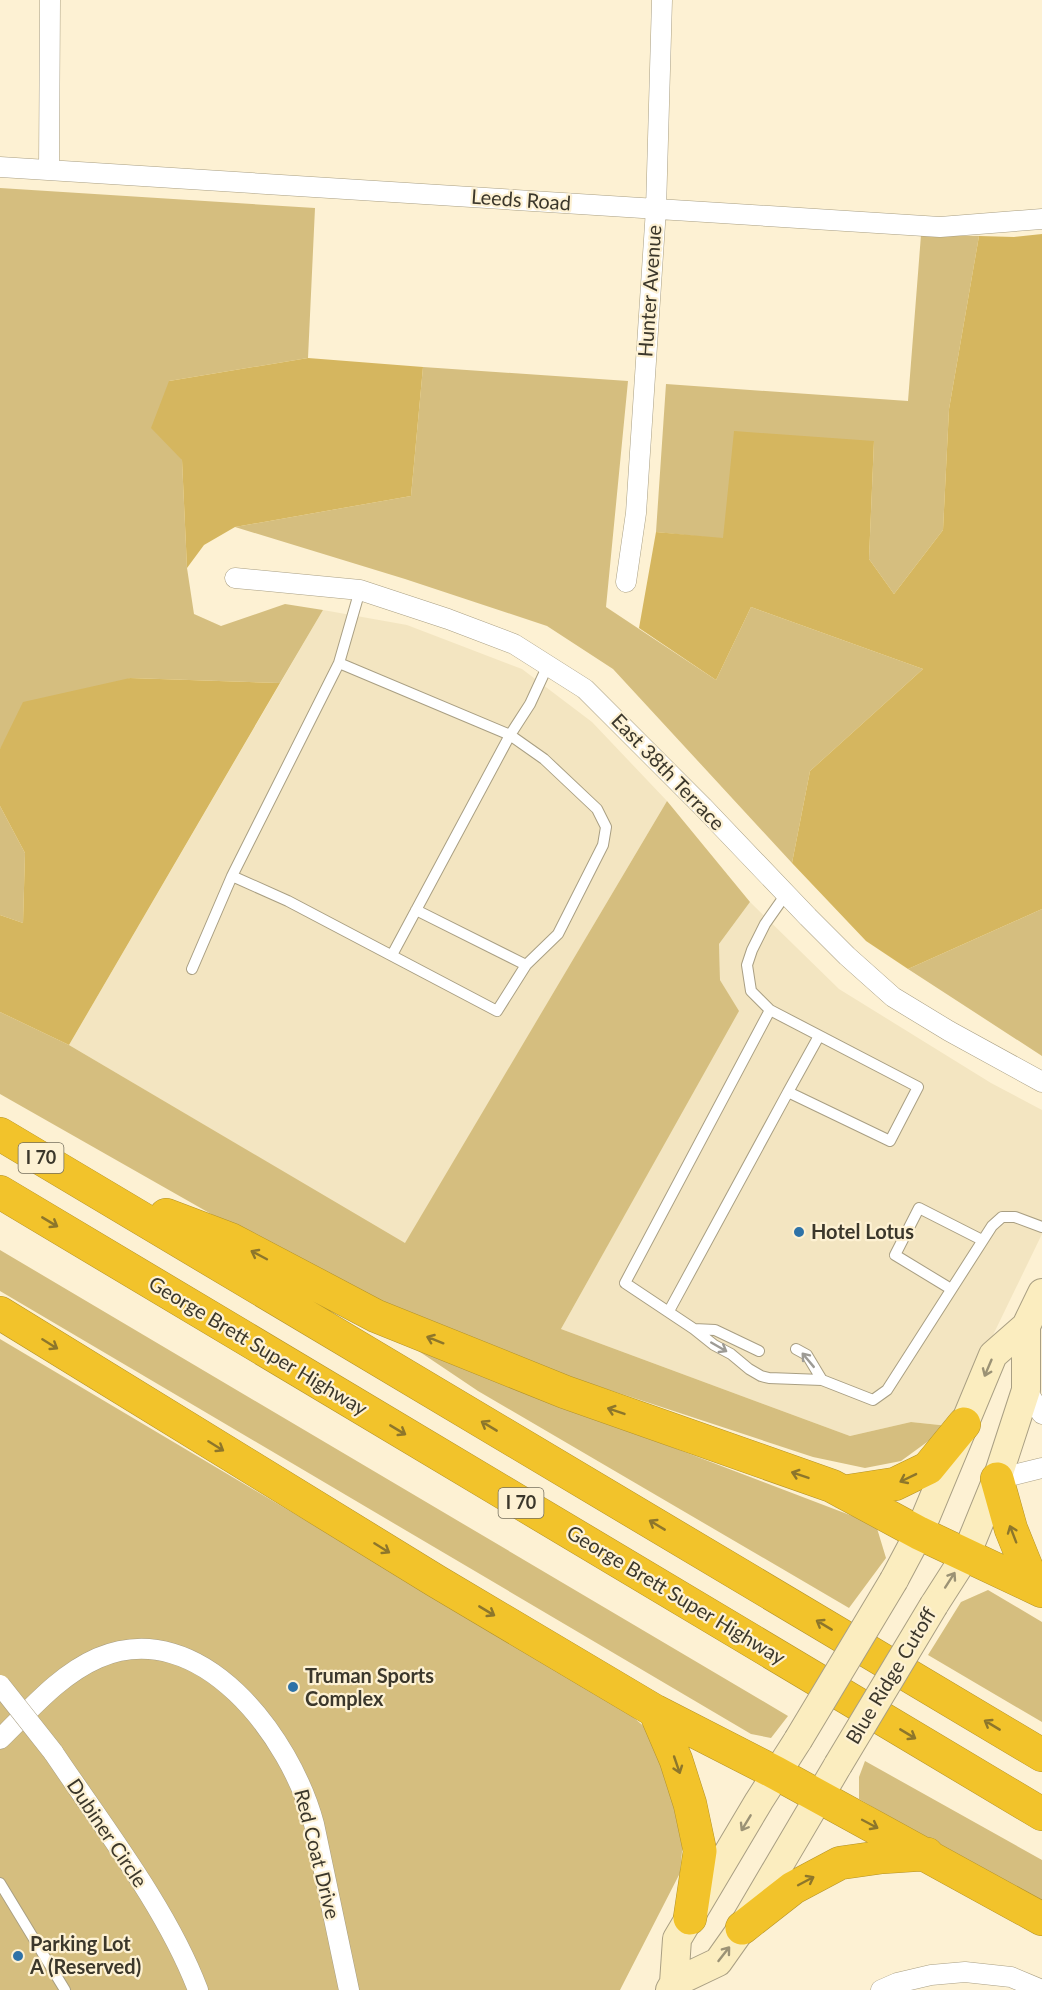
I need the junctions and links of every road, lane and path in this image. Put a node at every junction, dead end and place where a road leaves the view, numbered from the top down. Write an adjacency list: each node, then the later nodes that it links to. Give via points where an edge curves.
1 (50, 0): 4 (street)
2 (662, 0): 5 (street, Hunter Avenue)
3 (0, 167): 4 (street, Leeds Road)
4 (49, 170): 5 (street, Leeds Road)
5 (656, 209): 6 (street, Leeds Road, via 940,227); 8 (street, Hunter Avenue, via 636,513)
6 (1042, 219)
7 (235, 578): 9 (street, East 38th Terrace)
8 (626, 582)
9 (360, 590): 10 (lane); 11 (street, East 38th Terrace, via 514,644)
10 (339, 663): 12 (lane); 13 (lane)
11 (548, 665): 12 (lane); 14 (street, East 38th Terrace, via 585,688)
12 (510, 735): 15 (lane); 17 (lane, via 544,759 597,809 606,827 603,845 558,934)
13 (232, 876): 16 (lane); 18 (lane)
14 (786, 894): 19 (lane, via 765,924 747,965 751,991); 21 (street, East 38th Terrace, via 893,997)
15 (416, 910): 16 (lane); 17 (lane)
16 (392, 955): 17 (lane, via 497,1011)
17 (526, 965)
18 (192, 969)
19 (770, 1010): 20 (lane); 30 (lane, via 625,1283)
20 (819, 1036): 22 (lane); 22 (lane, via 918,1087 890,1141)
21 (1042, 1082)
22 (788, 1092): 30 (lane)
23 (0, 1134): 24 (highway, I 70)
24 (81, 1182): 42 (highway, one-way to 24, via 565,1392 420,1334 376,1316 232,1240); 49 (highway, I 70, one-way to 24)
25 (0, 1192): 52 (highway, George Brett Super Highway / I 70, one-way to 52)
26 (1042, 1227): 27 (lane, via 1015,1217 1002,1217)
27 (982, 1240): 28 (lane); 28 (lane, via 919,1208 895,1255)
28 (951, 1289): 36 (lane, via 887,1390 873,1400)
29 (1042, 1293): 32 (main road, Blue Ridge Cutoff)
30 (669, 1311): 33 (lane)
31 (0, 1313): 47 (highway, one-way to 47)
32 (1026, 1326): 37 (main road, Blue Ridge Cutoff); 39 (main road, Blue Ridge Cutoff, one-way to 39, via 993,1355)
33 (694, 1329): 35 (lane, via 715,1330); 36 (lane, one-way to 36, via 761,1376)
34 (796, 1349): 36 (lane, one-way to 34, via 807,1355)
35 (759, 1351)
36 (822, 1380)
37 (1026, 1390): 38 (street); 41 (main road, Blue Ridge Cutoff)
38 (1042, 1414)
39 (964, 1424): 42 (highway, one-way to 42, via 928,1468 895,1484); 43 (main road, Blue Ridge Cutoff)
40 (1042, 1468): 41 (street)
41 (997, 1479): 44 (main road, Blue Ridge Cutoff); 45 (highway, one-way to 41, via 1011,1529)
42 (843, 1492): 43 (highway)
43 (919, 1533): 44 (highway); 50 (main road, Blue Ridge Cutoff, bridge)
44 (966, 1555): 45 (highway); 51 (main road, Blue Ridge Cutoff, one-way to 44, bridge)
45 (1038, 1589)
46 (0, 1685): 61 (street, Dubiner Circle, bridge, via 53,1752 141,1883)
47 (655, 1711): 50 (highway); 55 (highway, one-way to 55, via 676,1760 700,1851)
48 (0, 1739): 62 (street, Red Coat Drive, via 66,1676 101,1657 153,1650 172,1652 207,1668 238,1694 264,1724 301,1783 314,1824)
49 (1042, 1755)
50 (776, 1773): 51 (highway); 55 (main road, Blue Ridge Cutoff, one-way to 55)
51 (819, 1796): 53 (highway, one-way to 53); 57 (main road, Blue Ridge Cutoff)
52 (1042, 1814)
53 (927, 1854): 56 (highway); 57 (highway, one-way to 53, via 793,1888 840,1863)
54 (0, 1883): 60 (lane)
55 (690, 1918): 58 (main road, Blue Ridge Cutoff, via 677,1939)
56 (1042, 1919)
57 (742, 1928): 58 (main road, Blue Ridge Cutoff, one-way to 57, via 718,1962)
58 (672, 1987)
59 (1042, 1989): 63 (street, via 1011,1977 965,1972 931,1975)
60 (65, 1990)
61 (198, 1990)
62 (349, 1990)
63 (881, 1990)

